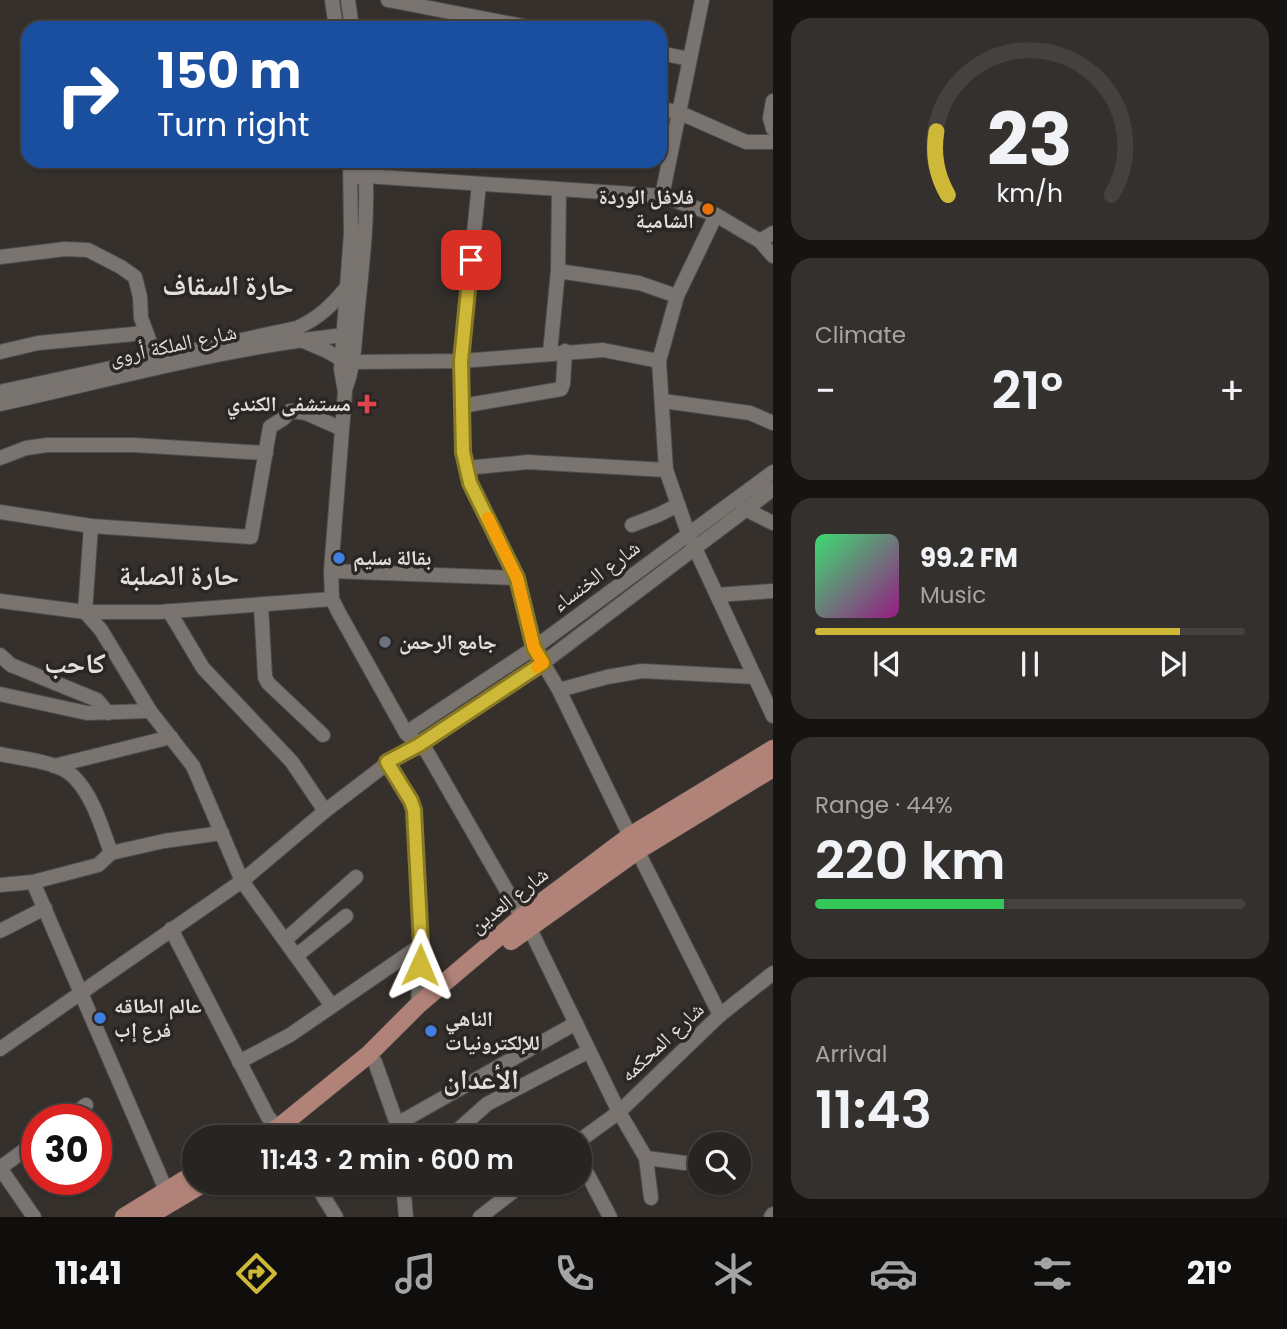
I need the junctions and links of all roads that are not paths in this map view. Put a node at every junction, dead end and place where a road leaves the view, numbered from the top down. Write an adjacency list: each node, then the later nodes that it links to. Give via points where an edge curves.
1 (332, 0): 5 (street)
2 (348, 0): 6 (street)
3 (388, 0): 7 (street)
4 (702, 0): 9 (street)
5 (335, 21)
6 (351, 21)
7 (471, 21)
8 (667, 54): 9 (street)
9 (689, 59): 12 (street)
10 (772, 101): 13 (street)
11 (667, 110): 12 (street)
12 (678, 112): 14 (street, via 747,142); 18 (street)
13 (772, 129)
14 (772, 142)
15 (361, 171): 16 (street); 24 (street); 28 (street, via 366,232)
16 (480, 184): 17 (street); 33 (street)
17 (559, 190): 18 (street); 23 (street)
18 (662, 196): 19 (street)
19 (716, 215): 20 (street); 25 (street)
20 (766, 237): 21 (street)
21 (772, 256)
22 (0, 257): 26 (street, via 88,250 121,267 135,277)
23 (558, 271): 25 (street, via 639,283); 30 (street)
24 (347, 287): 27 (street); 28 (street)
25 (677, 296): 34 (street)
26 (145, 333): 29 (street, via 38,343); 31 (street)
27 (299, 333): 28 (street, شارع الملكة أروى); 31 (street, شارع الملكة أروى); 32 (street); 37 (street, شارع الملكة أروى)
28 (349, 334): 32 (street)
29 (0, 352)
30 (558, 352): 33 (street); 34 (street, via 603,350); 38 (street, via 561,389)
31 (156, 358): 35 (street, شارع الملكة أروى)
32 (348, 361): 33 (street); 40 (street)
33 (461, 361): 38 (street)
34 (659, 361): 36 (street)
35 (0, 392)
36 (663, 401): 39 (street, via 750,414); 44 (street)
37 (0, 404)
38 (462, 406): 43 (street)
39 (772, 423)
40 (342, 429): 41 (street, via 306,413 288,411 270,427); 54 (street)
41 (266, 453): 42 (street, via 47,444); 52 (street, via 251,537)
42 (0, 458)
43 (466, 468): 44 (street, via 528,462); 55 (street)
44 (666, 470): 47 (street)
45 (772, 472): 53 (street, شارع الخنساء)
46 (772, 489): 48 (street, شارع الخنساء)
47 (678, 505): 51 (street); 53 (street)
48 (745, 509): 50 (street); 53 (street, شارع الخنساء)
49 (0, 512): 52 (street)
50 (772, 523)
51 (632, 525)
52 (91, 526): 62 (street)
53 (691, 540): 57 (street); 63 (street, شارع الخنساء); 65 (street, شارع الخنساء)
54 (331, 572): 55 (street); 58 (street)
55 (517, 578): 63 (street)
56 (772, 591): 57 (street)
57 (717, 595): 66 (street)
58 (332, 599): 60 (street); 72 (street)
59 (0, 601): 62 (street)
60 (261, 605): 61 (street); 73 (street, via 268,683)
61 (169, 611): 62 (street); 81 (street, via 203,668 292,762)
62 (85, 612): 69 (street)
63 (534, 648): 65 (street); 72 (street, شارع الخنساء)
64 (0, 655): 70 (street, via 11,665 97,700)
65 (543, 663): 67 (street); 75 (street, شارع الخنساء)
66 (755, 677): 67 (street, via 642,671); 71 (street)
67 (559, 690): 83 (street)
68 (0, 694): 70 (street, via 87,713)
69 (150, 711): 70 (street); 74 (street)
70 (108, 713)
71 (772, 716)
72 (406, 733): 75 (street); 78 (street)
73 (323, 735)
74 (171, 737): 79 (street); 82 (street, via 193,766)
75 (419, 745): 78 (street, شارع الخنساء); 91 (street)
76 (772, 750): 83 (main road, شارع العدين)
77 (0, 754): 79 (street)
78 (392, 759): 81 (street, شارع الخنساء); 95 (street, via 414,810)
79 (54, 766): 84 (street, via 74,776)
80 (772, 768): 83 (main road, شارع العدين)
81 (325, 811): 86 (street, شارع الخنساء)
82 (222, 833): 84 (street); 86 (street)
83 (634, 844): 91 (main road, شارع العدين); 101 (street)
84 (111, 853): 87 (street, via 98,865)
85 (356, 877): 94 (street)
86 (242, 881): 92 (street, شارع الخنساء); 94 (street)
87 (33, 882): 88 (street); 89 (street)
88 (0, 885)
89 (45, 908): 93 (street); 98 (street)
90 (346, 916): 96 (street)
91 (525, 922): 99 (main road, شارع العدين); 102 (street); 105 (main road, شارع العدين)
92 (171, 929): 98 (street, شارع الخنساء); 106 (street)
93 (0, 931)
94 (285, 940): 96 (street)
95 (421, 945): 99 (street); 100 (street)
96 (296, 956): 100 (street)
97 (772, 973): 101 (street, شارع المحكمه)
98 (82, 993): 103 (street, شارع الخنساء); 125 (street)
99 (418, 1005): 105 (main road, شارع العدين)
100 (332, 1006): 106 (street)
101 (720, 1015): 107 (street, شارع المحكمه)
102 (576, 1023): 104 (street); 111 (street)
103 (0, 1049)
104 (589, 1051): 107 (street); 112 (street, via 487,1104)
105 (372, 1058): 109 (main road, شارع العدين); 110 (street)
106 (239, 1062): 108 (street)
107 (619, 1112): 113 (street, شارع المحكمه); 115 (street)
108 (275, 1125)
109 (295, 1125)
110 (396, 1125)
111 (406, 1125)
112 (464, 1125)
113 (592, 1132)
114 (21, 1153): 117 (street)
115 (646, 1158): 116 (street); 124 (street)
116 (685, 1163)
117 (0, 1168): 126 (street)
118 (592, 1183): 132 (street)
119 (182, 1188): 125 (main road)
120 (184, 1195): 125 (main road)
121 (322, 1195): 129 (street)
122 (404, 1195): 130 (street)
123 (508, 1195): 131 (street)
124 (651, 1198)
125 (168, 1204): 127 (main road); 128 (main road)
126 (34, 1217)
127 (124, 1217)
128 (147, 1217)
129 (336, 1217)
130 (406, 1217)
131 (480, 1217)
132 (610, 1217)

